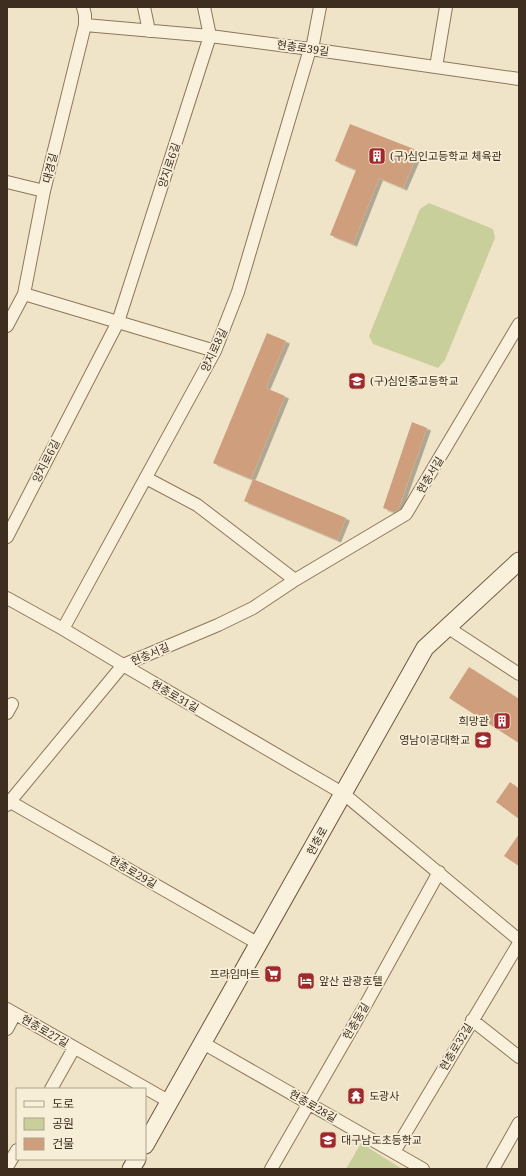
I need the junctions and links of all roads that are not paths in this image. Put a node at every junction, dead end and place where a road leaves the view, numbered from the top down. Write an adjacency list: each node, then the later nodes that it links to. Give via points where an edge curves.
1 (83, 7): 6 (street, 대경길)
2 (144, 7): 7 (street)
3 (204, 7): 8 (street, 양지로6길)
4 (320, 7): 9 (street, 양지로8길)
5 (446, 7): 10 (street)
6 (85, 25): 7 (street, 현충로39길); 13 (street, 대경길)
7 (149, 31): 8 (street, 현충로39길)
8 (210, 36): 9 (street, 현충로39길); 15 (street, 양지로6길)
9 (311, 49): 10 (street, 현충로39길); 18 (street, 양지로8길, via 238,292)
10 (436, 67): 11 (street, 현충로39길)
11 (519, 79)
12 (7, 182): 13 (street)
13 (44, 191): 14 (street, 대경길)
14 (24, 294): 15 (street); 17 (street, 대경길)
15 (118, 322): 18 (street); 20 (street, 양지로6길)
16 (519, 324): 22 (street, 현충서길, via 406,514)
17 (7, 326)
18 (215, 351): 19 (street, 양지로8길)
19 (146, 478): 22 (street, via 197,505); 25 (street, 양지로8길)
20 (7, 537)
21 (519, 561): 24 (main road, 현충로)
22 (295, 580): 26 (street, 현충서길, via 253,608)
23 (7, 598): 25 (street, 현충로31길)
24 (447, 628): 27 (street); 28 (main road, 현충로, via 425,648)
25 (63, 629): 26 (street, 현충로31길)
26 (123, 665): 28 (street, 현충로31길); 29 (street, 현충서길)
27 (519, 674)
28 (344, 794): 30 (street, 현충로32길); 32 (main road, 현충로)
29 (8, 803): 32 (street, 현충로29길)
30 (439, 872): 31 (street, 현충로32길); 43 (street, 현충동길)
31 (519, 941): 34 (street, 현충로32길)
32 (259, 944): 36 (main road, 현충로)
33 (11, 1012): 35 (street, 현충로27길); 37 (street, 현충로27길)
34 (472, 1020): 38 (street); 47 (street, 현충로32길)
35 (7, 1029)
36 (203, 1043): 42 (main road, 현충로); 43 (street, 현충로28길)
37 (74, 1048): 39 (street, 현충로27길); 40 (street, 현충로27길)
38 (519, 1057)
39 (52, 1088)
40 (145, 1088)
41 (146, 1088): 42 (street, 현충로27길)
42 (170, 1102): 45 (main road, 현충로)
43 (309, 1103): 47 (street, 현충로28길); 51 (street, 현충동길)
44 (519, 1123): 53 (street)
45 (146, 1143)
46 (16, 1152): 49 (street)
47 (394, 1152): 52 (street, 현충로28길)
48 (136, 1160): 50 (main road)
49 (7, 1167)
50 (131, 1169)
51 (271, 1169)
52 (423, 1169)
53 (493, 1169)

